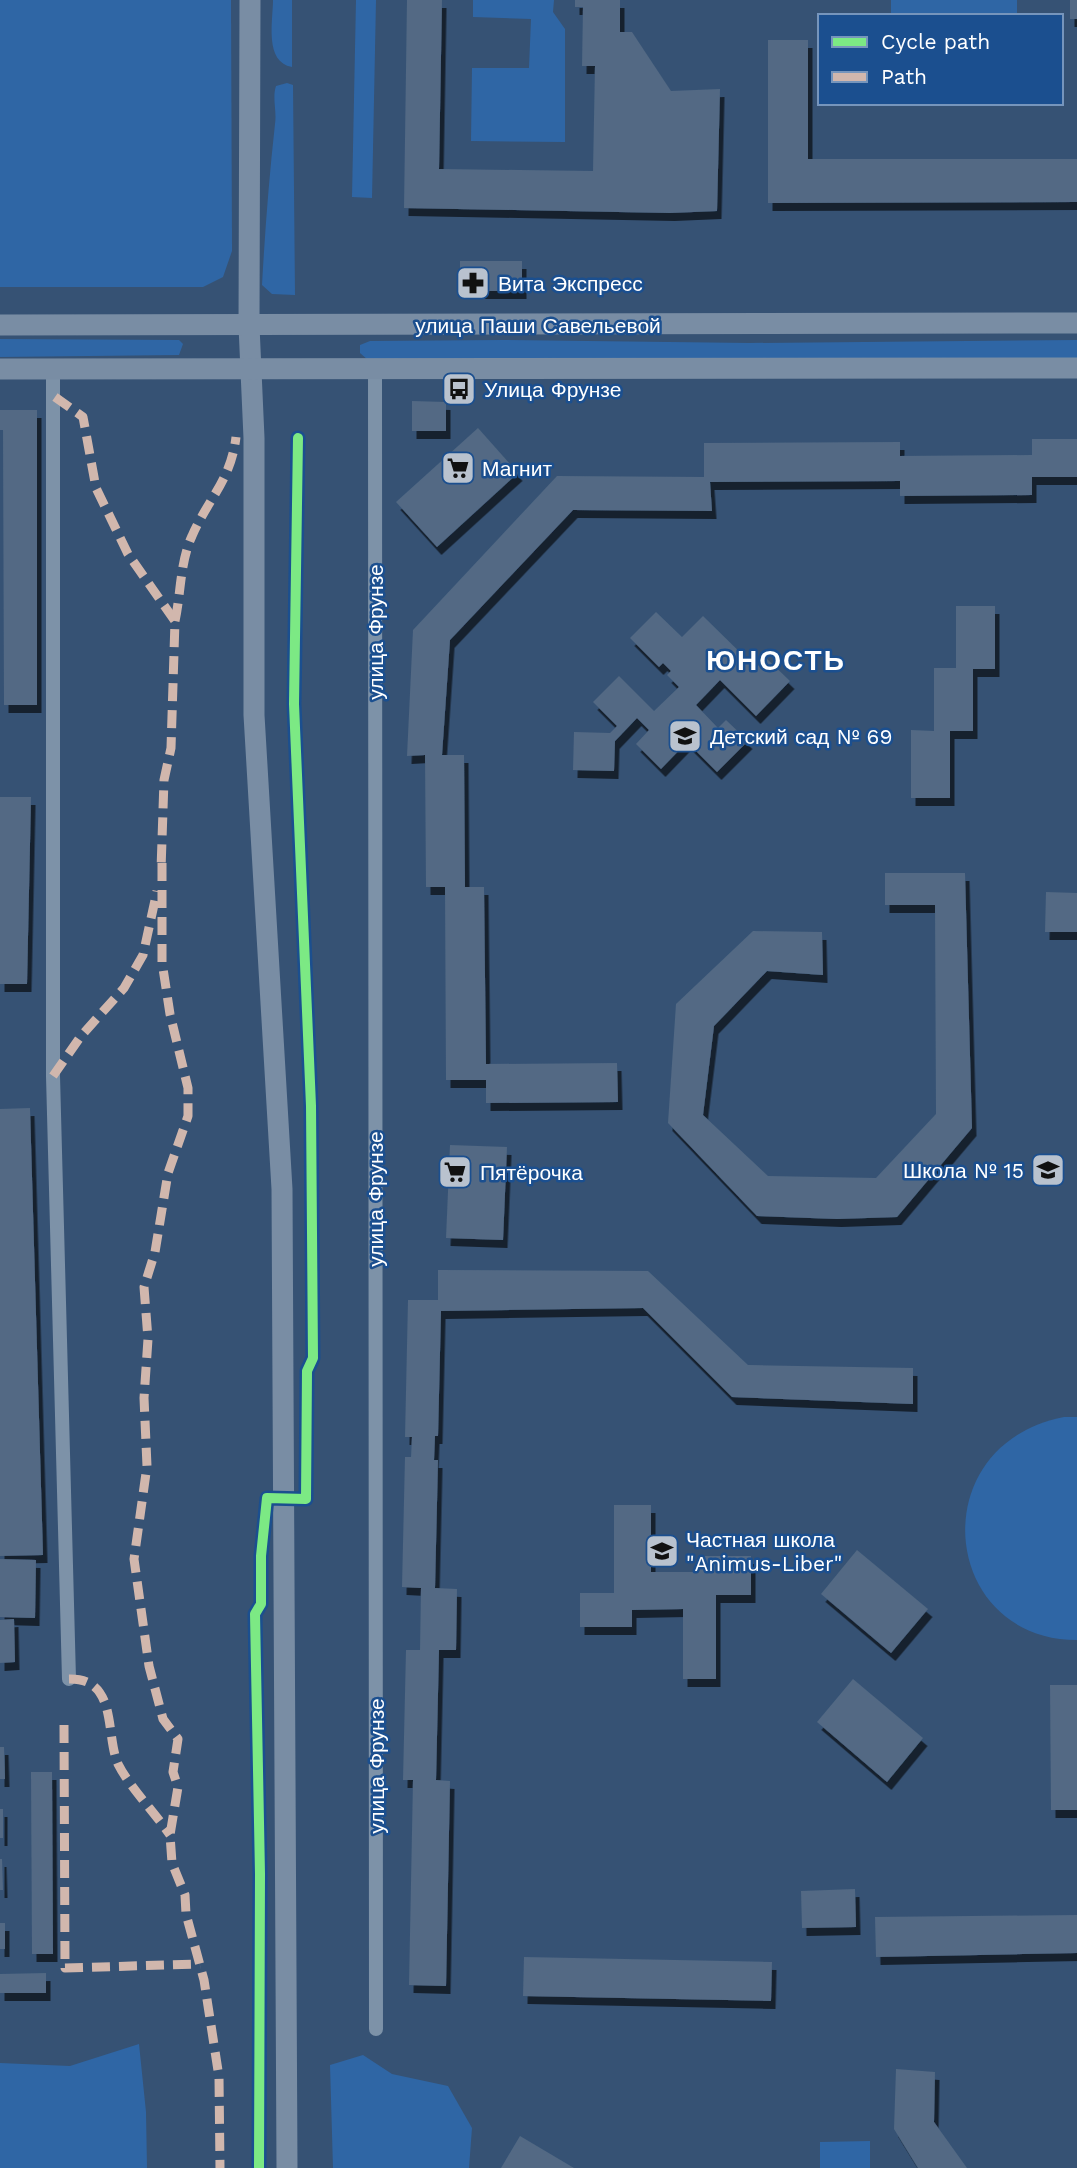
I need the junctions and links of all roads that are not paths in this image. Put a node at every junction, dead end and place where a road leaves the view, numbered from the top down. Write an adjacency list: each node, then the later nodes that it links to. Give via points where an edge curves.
1 (250, 0): 4 (main road)
2 (1077, 324): 4 (main road, улица Паши Савельевой)
3 (0, 325): 4 (main road, улица Паши Савельевой)
4 (249, 326): 8 (main road)
5 (1077, 368): 9 (main road, улица Паши Савельевой)
6 (0, 369): 7 (main road, улица Паши Савельевой)
7 (53, 369): 8 (main road, улица Паши Савельевой); 10 (street, via 53,1076)
8 (250, 369): 9 (main road, улица Паши Савельевой); 12 (main road, via 254,715 282,1189)
9 (375, 369): 11 (street, улица Фрунзе)
10 (69, 1679)
11 (376, 2029)
12 (287, 2168)

